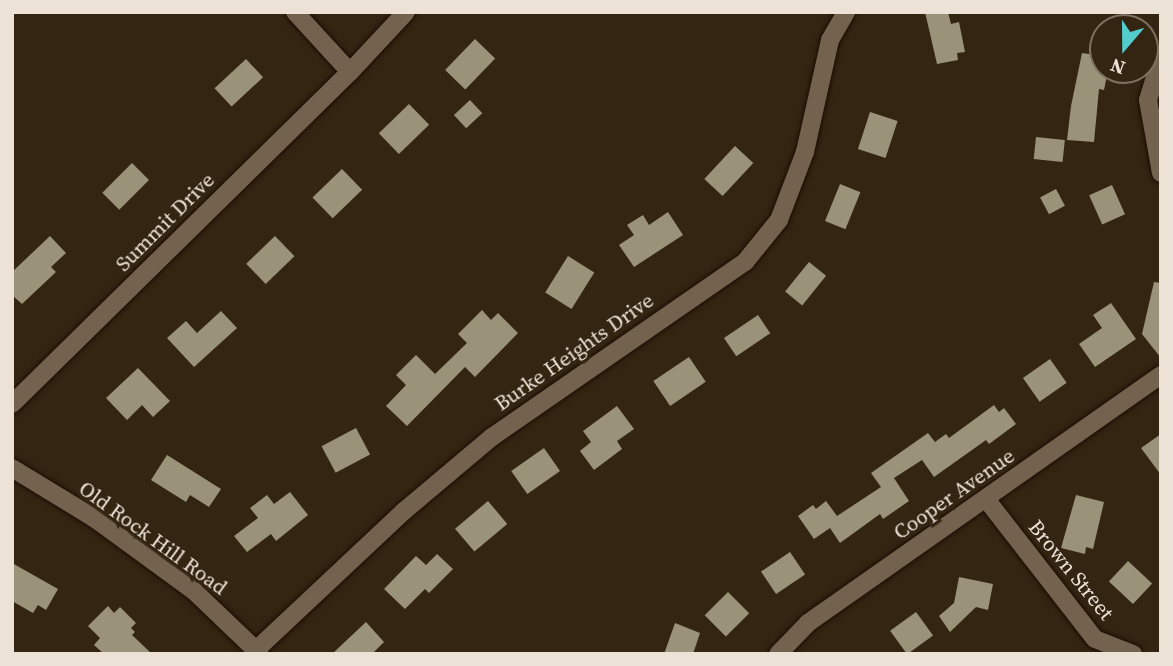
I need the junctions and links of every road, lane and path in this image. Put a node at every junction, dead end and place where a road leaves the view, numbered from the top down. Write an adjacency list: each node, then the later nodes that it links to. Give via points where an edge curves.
1 (295, 12): 5 (street)
2 (406, 12): 5 (street, Summit Drive)
3 (846, 12): 11 (street, Burke Heights Drive, via 830,40 805,152 779,220 745,262 492,437 404,512)
4 (1161, 57): 6 (street, via 1148,100)
5 (350, 72): 8 (street, Summit Drive)
6 (1161, 173)
7 (1161, 375): 10 (street, Cooper Avenue)
8 (12, 404)
9 (12, 468): 11 (street, Old Rock Hill Road, via 94,518 194,591)
10 (986, 499): 12 (street, Cooper Avenue, via 808,623); 13 (street, Brown Street, via 1095,639)
11 (259, 652)
12 (778, 654)
13 (1133, 654)

